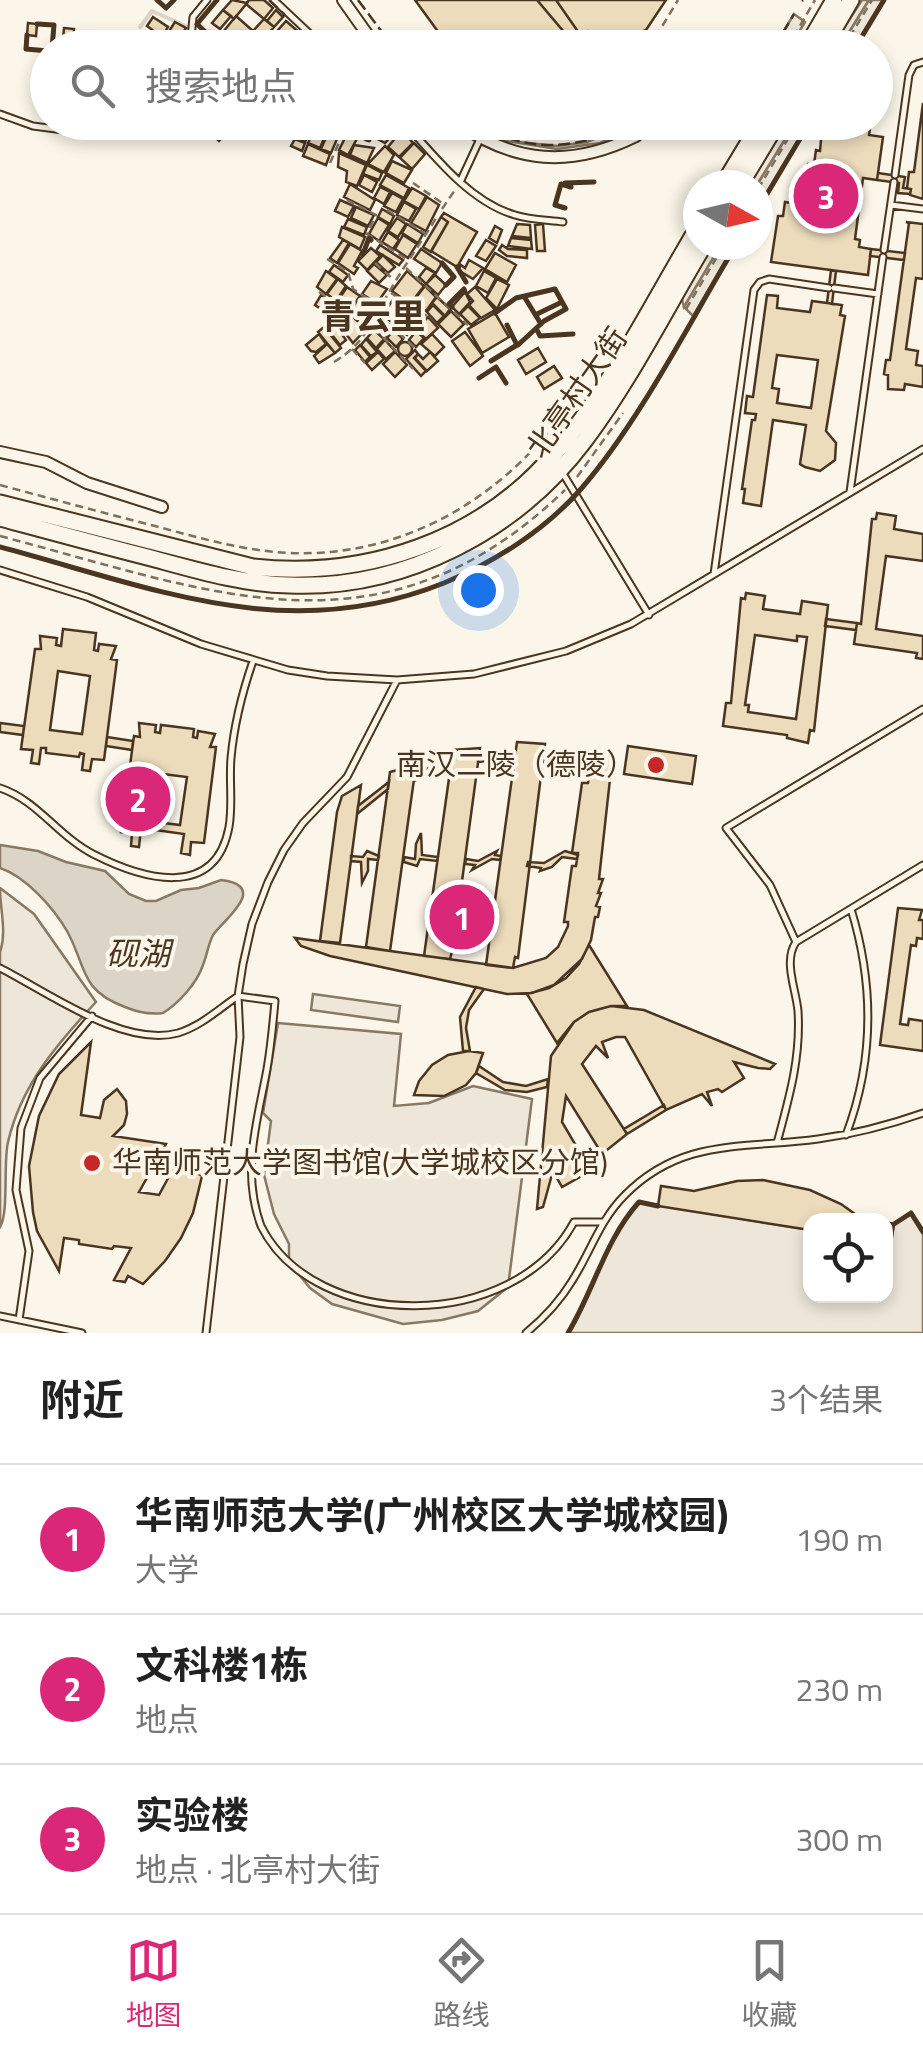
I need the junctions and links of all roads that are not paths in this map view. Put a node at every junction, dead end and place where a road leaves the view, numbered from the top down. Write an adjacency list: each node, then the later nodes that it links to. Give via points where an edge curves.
1 (207, 0): 6 (lane)
2 (274, 0): 7 (lane)
3 (342, 0): 8 (street)
4 (834, 0): 9 (main road)
5 (852, 0): 10 (main road)
6 (192, 30)
7 (306, 30)
8 (364, 30)
9 (816, 30)
10 (834, 30)
11 (923, 62): 23 (lane, via 909,75)
12 (0, 114): 13 (lane)
13 (30, 125)
14 (422, 140): 22 (lane)
15 (479, 140): 22 (lane)
16 (484, 140): 17 (street, via 548,158)
17 (625, 140)
18 (755, 140): 20 (main road)
19 (757, 140): 21 (main road)
20 (734, 170)
21 (746, 170)
22 (461, 180): 25 (lane, via 507,212)
23 (890, 204): 24 (lane); 28 (lane)
24 (923, 209)
25 (563, 222)
26 (683, 252): 33 (main road, 北亭村大街, via 555,454 507,500 418,549 337,568 253,567)
27 (695, 260): 31 (main road, 北亭村大街, via 596,425)
28 (878, 294): 32 (lane); 37 (lane, via 769,279 755,288)
29 (923, 449): 32 (lane)
30 (0, 452): 34 (street, via 46,462 87,483)
31 (561, 470): 35 (main road, 北亭村大街, via 516,511 463,545 395,572 339,583 234,579); 38 (lane)
32 (850, 494): 37 (lane)
33 (0, 503)
34 (162, 506)
35 (0, 518)
36 (0, 570): 39 (lane)
37 (714, 576): 38 (lane)
38 (649, 614): 40 (lane, via 540,659 474,674)
39 (253, 661): 40 (lane, via 328,676); 42 (lane, via 233,741 228,832 210,864 196,874 170,879 108,861)
40 (397, 680): 47 (lane, via 347,777 303,822 275,867 252,924)
41 (923, 708): 45 (lane, via 726,828 770,885)
42 (0, 788)
43 (923, 865): 44 (lane)
44 (850, 909): 45 (lane); 50 (lane, via 868,1013 860,1091)
45 (796, 942): 51 (lane, via 789,957 798,1056)
46 (0, 968): 48 (lane)
47 (238, 996): 48 (lane, via 168,1035 130,1034); 54 (lane, via 276,1000 250,1177 262,1228); 58 (lane, via 240,1036)
48 (92, 1016): 56 (lane, via 40,1078 20,1128 16,1190 29,1251)
49 (923, 1113): 50 (lane)
50 (846, 1134): 51 (lane)
51 (777, 1144): 52 (lane, via 684,1156 638,1183)
52 (604, 1222): 53 (lane, via 574,1222); 59 (lane, via 572,1283)
53 (547, 1270)
54 (296, 1280)
55 (0, 1316): 56 (lane)
56 (20, 1320): 57 (lane)
57 (82, 1333)
58 (206, 1333)
59 (526, 1333)

